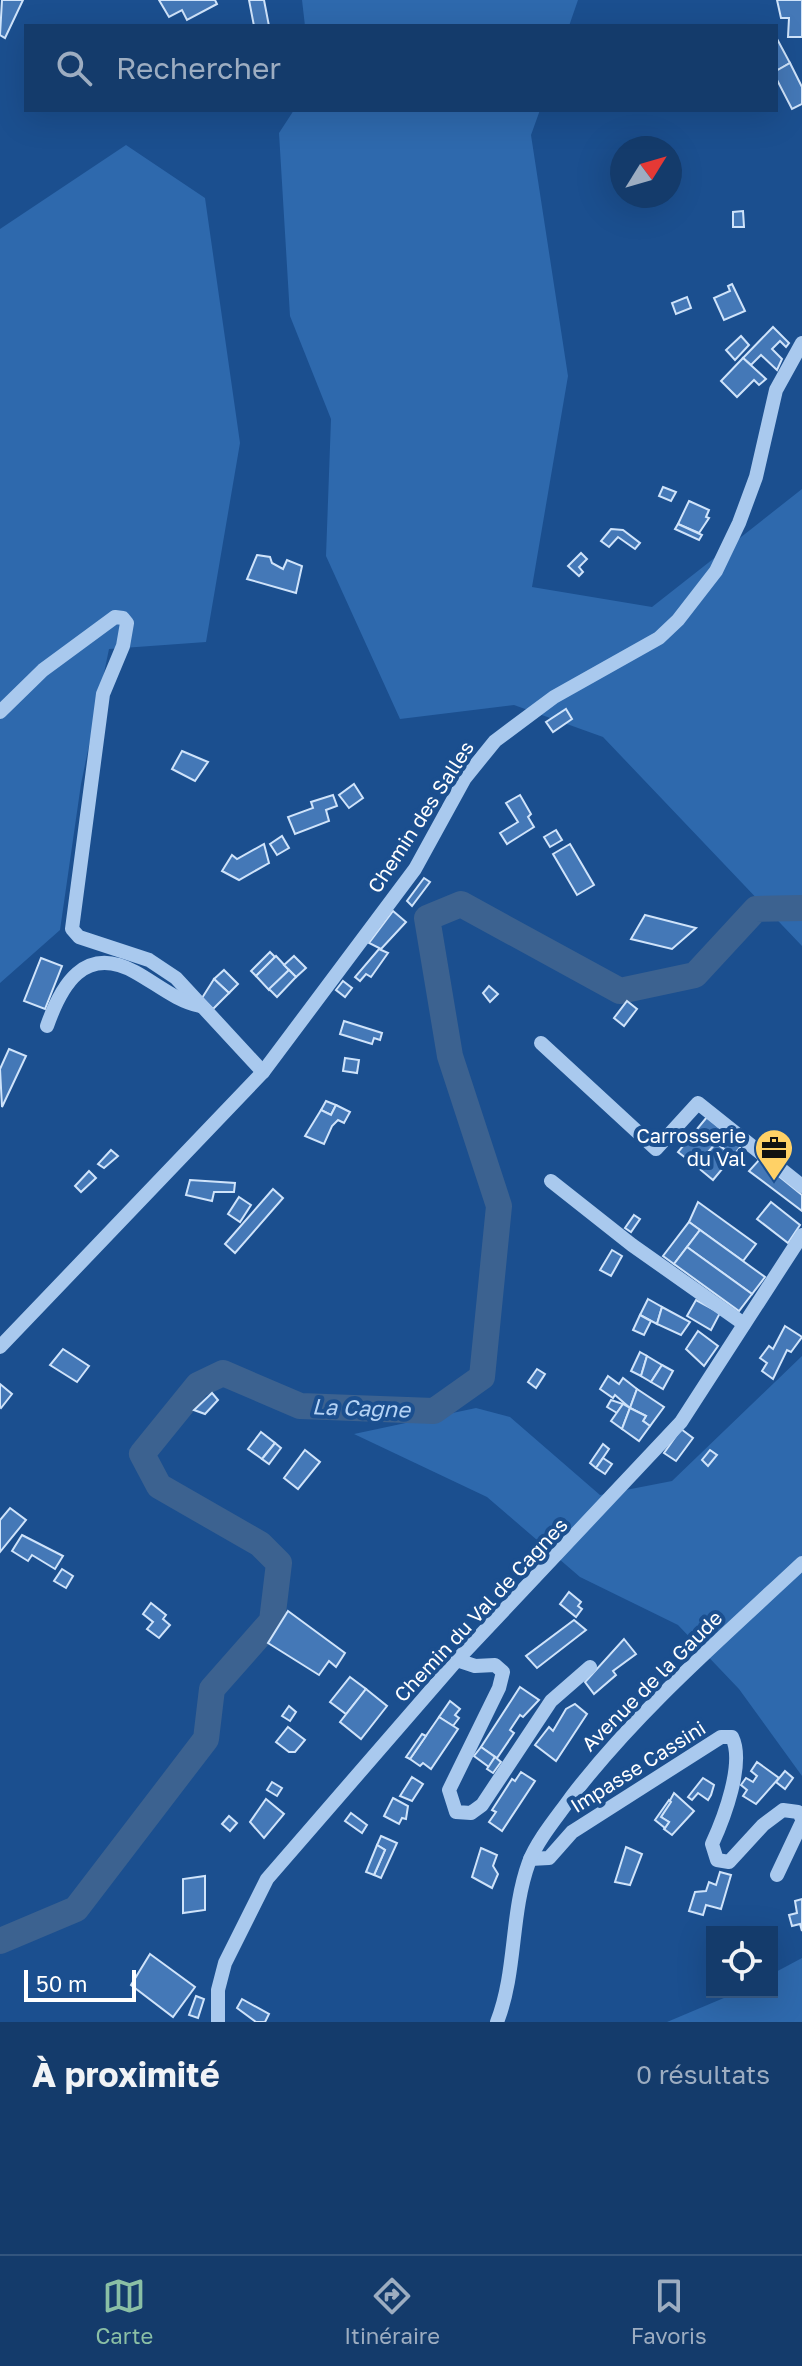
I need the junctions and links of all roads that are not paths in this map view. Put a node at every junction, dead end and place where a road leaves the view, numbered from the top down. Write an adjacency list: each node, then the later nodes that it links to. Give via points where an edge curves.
1 (802, 343): 6 (street, Chemin des Salles, via 776,390 756,477 716,571 659,638 554,697 495,741 465,778 415,869)
2 (0, 712): 3 (street, via 43,670 115,617 127,623 103,694 72,929 79,937 149,960 176,978)
3 (200, 1006): 4 (street, via 131,969 102,964 72,975 59,992); 6 (street)
4 (47, 1026)
5 (541, 1043): 8 (street, via 656,1149 698,1103)
6 (263, 1072): 11 (street, Chemin des Salles)
7 (551, 1181): 10 (street)
8 (802, 1186)
9 (802, 1235): 10 (street, Chemin du Val de Cagnes)
10 (744, 1324): 13 (street, Chemin du Val de Cagnes, via 681,1422)
11 (0, 1347)
12 (802, 1563): 16 (street, Avenue de la Gaude, via 603,1756)
13 (457, 1660): 14 (street, via 495,1665 503,1672 449,1790 456,1812 471,1813 482,1805 551,1701); 18 (street, Chemin du Val de Cagnes, via 267,1879 225,1963)
14 (590, 1667)
15 (802, 1820): 16 (street, Impasse Cassini, via 798,1812 783,1810 729,1862 717,1860 712,1844 727,1810 736,1747 732,1737 721,1737 585,1824 549,1858); 17 (street, Impasse Cassini)
16 (530, 1859): 19 (street, Avenue de la Gaude, via 520,1894 507,1996)
17 (777, 1875)
18 (218, 2022)
19 (497, 2022)

